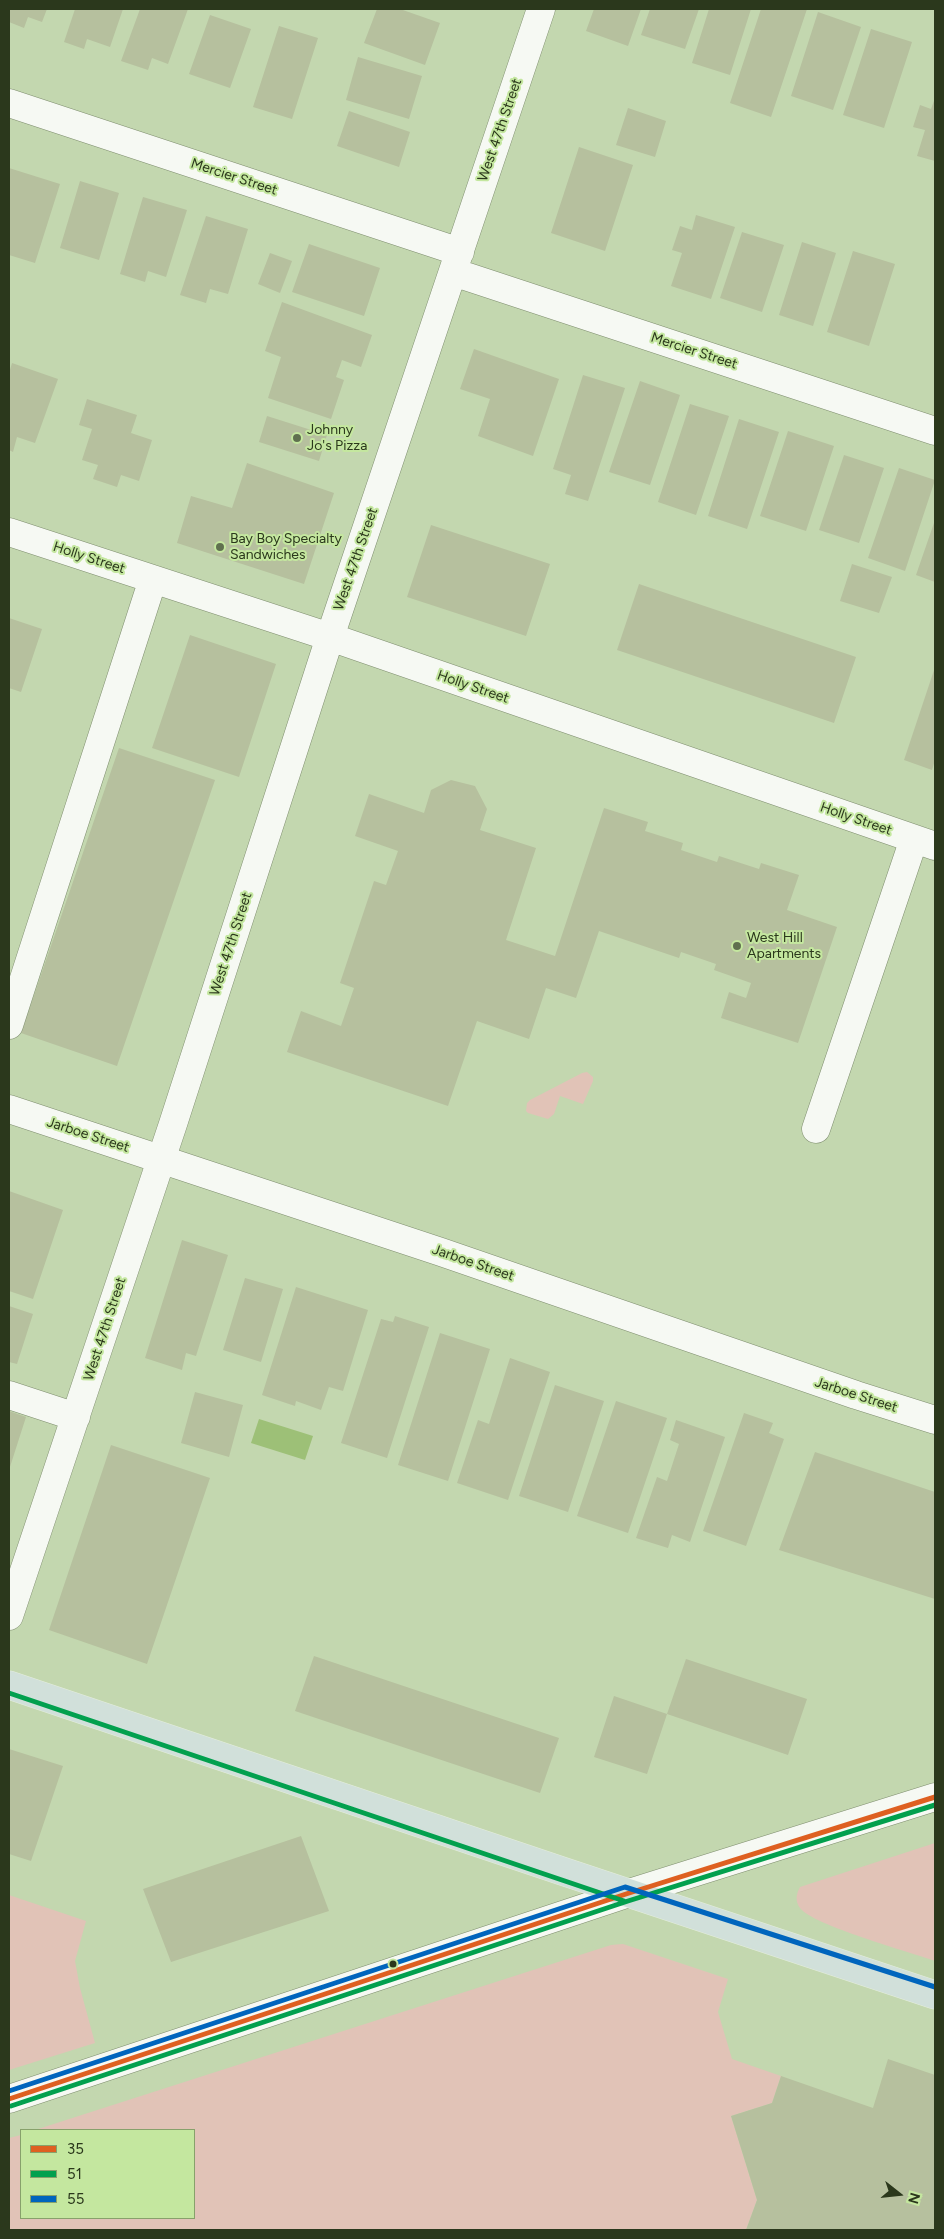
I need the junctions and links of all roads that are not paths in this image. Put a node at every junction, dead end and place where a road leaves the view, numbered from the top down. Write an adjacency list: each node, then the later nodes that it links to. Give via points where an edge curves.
1 (541, 9): 3 (street, West 47th Street)
2 (9, 103): 3 (street, Mercier Street)
3 (456, 262): 4 (street, Mercier Street); 7 (street, West 47th Street)
4 (935, 431)
5 (9, 532): 6 (street, Holly Street)
6 (154, 580): 7 (street, Holly Street); 9 (street)
7 (330, 637): 8 (street, Holly Street); 12 (street, West 47th Street)
8 (925, 842): 11 (street)
9 (9, 1025)
10 (9, 1109): 12 (street, Jarboe Street)
11 (816, 1129)
12 (161, 1159): 14 (street, West 47th Street); 15 (street, Jarboe Street)
13 (9, 1395): 14 (street)
14 (76, 1417): 16 (street, West 47th Street)
15 (935, 1420)
16 (9, 1616)
17 (9, 1685): 19 (main road)
18 (935, 1797): 19 (street)
19 (626, 1894): 20 (main road); 21 (street)
20 (935, 1995)
21 (9, 2099)

